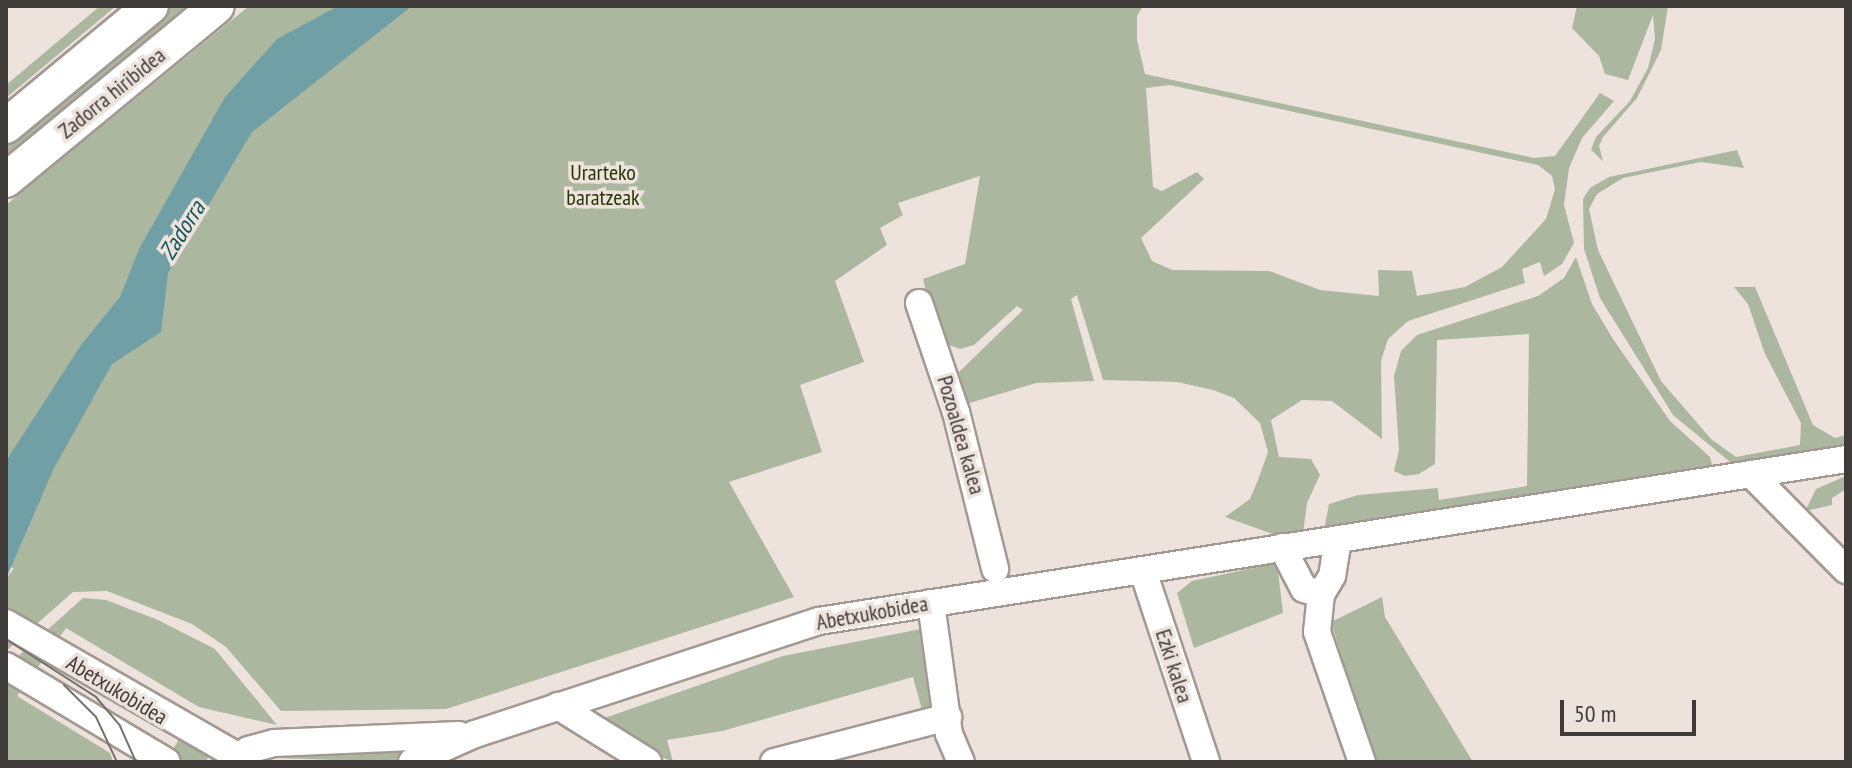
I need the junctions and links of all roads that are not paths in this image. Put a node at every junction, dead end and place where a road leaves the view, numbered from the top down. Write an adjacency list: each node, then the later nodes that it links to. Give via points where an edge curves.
1 (151, 6): 3 (main road, Zadorra hiribidea)
2 (217, 6): 4 (main road, Zadorra hiribidea)
3 (6, 126)
4 (6, 180)
5 (919, 303): 10 (street, Pozoaldea kalea, via 956,412)
6 (1846, 459): 7 (street, Abetxukobidea)
7 (1751, 474): 8 (street, Abetxukobidea); 11 (street)
8 (1338, 539): 9 (street, Abetxukobidea); 13 (street, via 1332,576)
9 (1282, 547): 12 (street, Abetxukobidea); 13 (street, via 1304,589)
10 (995, 569)
11 (1846, 570)
12 (1143, 571): 14 (street, Abetxukobidea); 27 (street, Ezki kalea)
13 (1321, 594): 28 (street, via 1317,632)
14 (931, 603): 17 (street, Abetxukobidea, via 768,634); 18 (street)
15 (6, 623): 20 (street, Abetxukobidea)
16 (6, 666): 21 (street, Abetxukobidea)
17 (558, 706): 19 (street, Abetxukobidea); 23 (street)
18 (948, 725): 24 (street); 25 (street); 26 (street)
19 (475, 734): 20 (street, Abetxukobidea, via 274,743); 22 (street, Abetxukobidea)
20 (241, 757)
21 (167, 762)
22 (412, 762)
23 (648, 762)
24 (774, 762)
25 (951, 762)
26 (961, 762)
27 (1206, 762)
28 (1362, 762)

